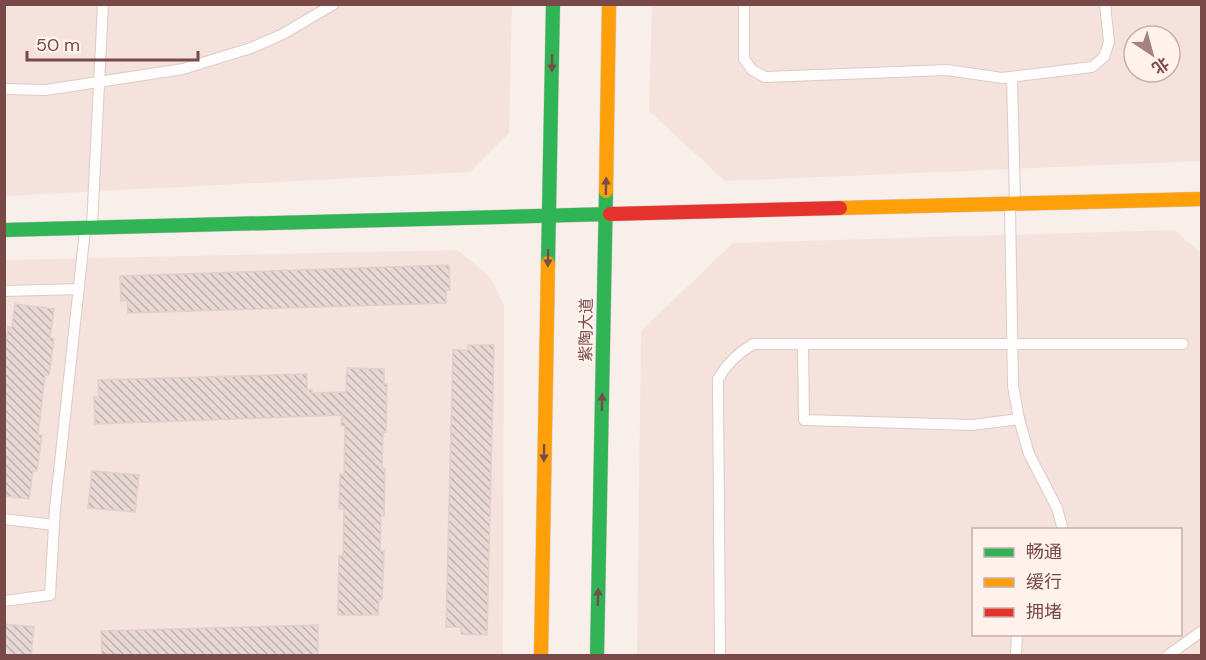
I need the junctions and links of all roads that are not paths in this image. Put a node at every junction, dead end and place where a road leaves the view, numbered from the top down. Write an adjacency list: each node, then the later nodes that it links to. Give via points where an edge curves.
1 (103, 4): 8 (lane)
2 (334, 4): 8 (lane, via 283,34 217,60)
3 (553, 4): 13 (main road, one-way to 13)
4 (609, 4): 12 (main road, 紫陶大道, one-way to 4)
5 (744, 4): 7 (lane, via 744,59 752,70 765,77 947,70)
6 (1105, 4): 7 (lane, via 1109,42 1104,57 1092,67)
7 (1012, 77): 11 (lane)
8 (99, 82): 9 (lane, via 46,90); 14 (lane)
9 (4, 89)
10 (1202, 199): 11 (main road)
11 (1013, 203): 12 (main road); 19 (lane)
12 (605, 213): 13 (main road); 29 (main road, 紫陶大道, one-way to 12)
13 (549, 214): 14 (main road); 28 (main road, one-way to 28)
14 (89, 227): 15 (main road); 16 (lane)
15 (4, 230)
16 (79, 289): 17 (lane); 23 (lane)
17 (4, 291)
18 (803, 344): 19 (lane); 21 (lane, via 804,420 972,424); 30 (lane, via 753,344 731,360 718,379)
19 (1012, 344): 20 (lane); 21 (lane)
20 (1183, 344)
21 (1019, 418): 24 (lane, via 1029,454 1057,508)
22 (4, 519): 23 (lane)
23 (54, 525): 25 (lane, via 50,595)
24 (1062, 528)
25 (4, 601)
26 (1202, 631): 32 (lane)
27 (1017, 636): 31 (lane)
28 (541, 656)
29 (597, 656)
30 (720, 656)
31 (1016, 656)
32 (1167, 656)

